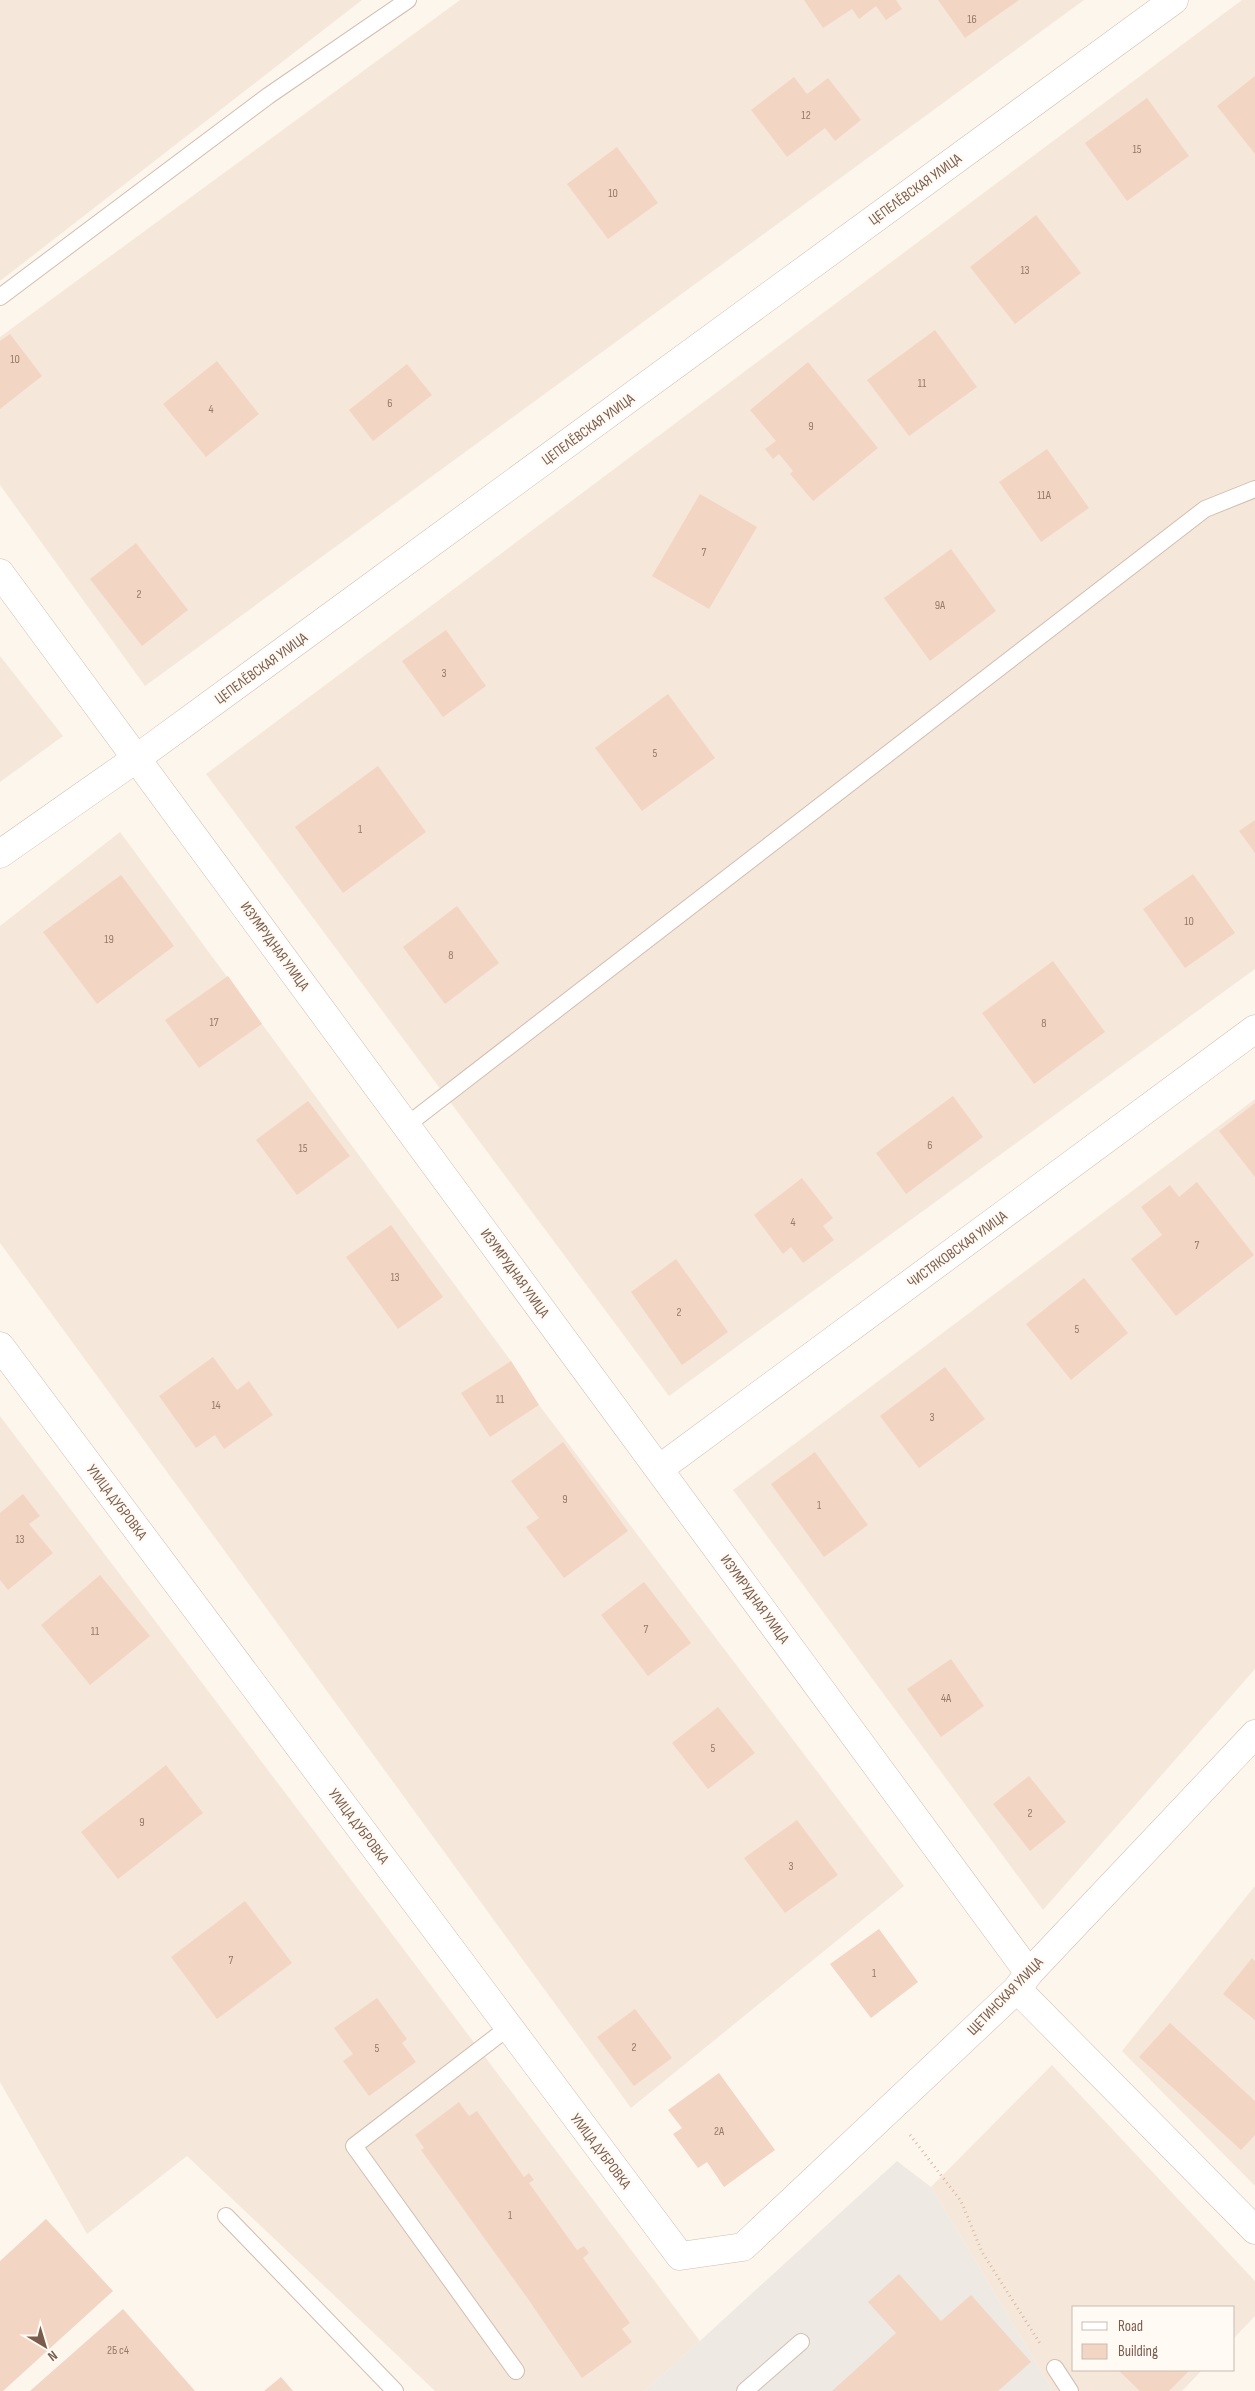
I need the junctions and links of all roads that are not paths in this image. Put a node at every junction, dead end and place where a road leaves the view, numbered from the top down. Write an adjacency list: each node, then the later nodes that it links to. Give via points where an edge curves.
1 (408, 0): 3 (lane, via 268,96)
2 (1174, 0): 6 (street, ЦЕПЕЛЁВСКАЯ УЛИЦА)
3 (0, 298)
4 (1255, 489): 9 (lane, via 1205,509)
5 (0, 573): 6 (street, ИЗУМРУДНАЯ УЛИЦА)
6 (137, 758): 7 (street, ЦЕПЕЛЁВСКАЯ УЛИЦА); 9 (street, ИЗУМРУДНАЯ УЛИЦА)
7 (0, 854)
8 (1255, 1029): 11 (street, ЧИСТЯКОВСКАЯ УЛИЦА)
9 (407, 1125): 11 (street, ИЗУМРУДНАЯ УЛИЦА)
10 (0, 1346): 14 (street, УЛИЦА ДУБРОВКА)
11 (659, 1469): 13 (street, ИЗУМРУДНАЯ УЛИЦА)
12 (1255, 1734): 13 (street, ЩЕТИНСКАЯ УЛИЦА)
13 (1023, 1981): 16 (street, ИЗУМРУДНАЯ УЛИЦА); 17 (street, ЩЕТИНСКАЯ УЛИЦА)
14 (509, 2027): 17 (street, УЛИЦА ДУБРОВКА, via 680,2256); 20 (lane, via 354,2146)
15 (226, 2216): 21 (lane)
16 (1255, 2230)
17 (743, 2247)
18 (801, 2342): 22 (lane)
19 (1055, 2368): 23 (lane)
20 (516, 2371)
21 (395, 2391)
22 (746, 2391)
23 (1070, 2391)

